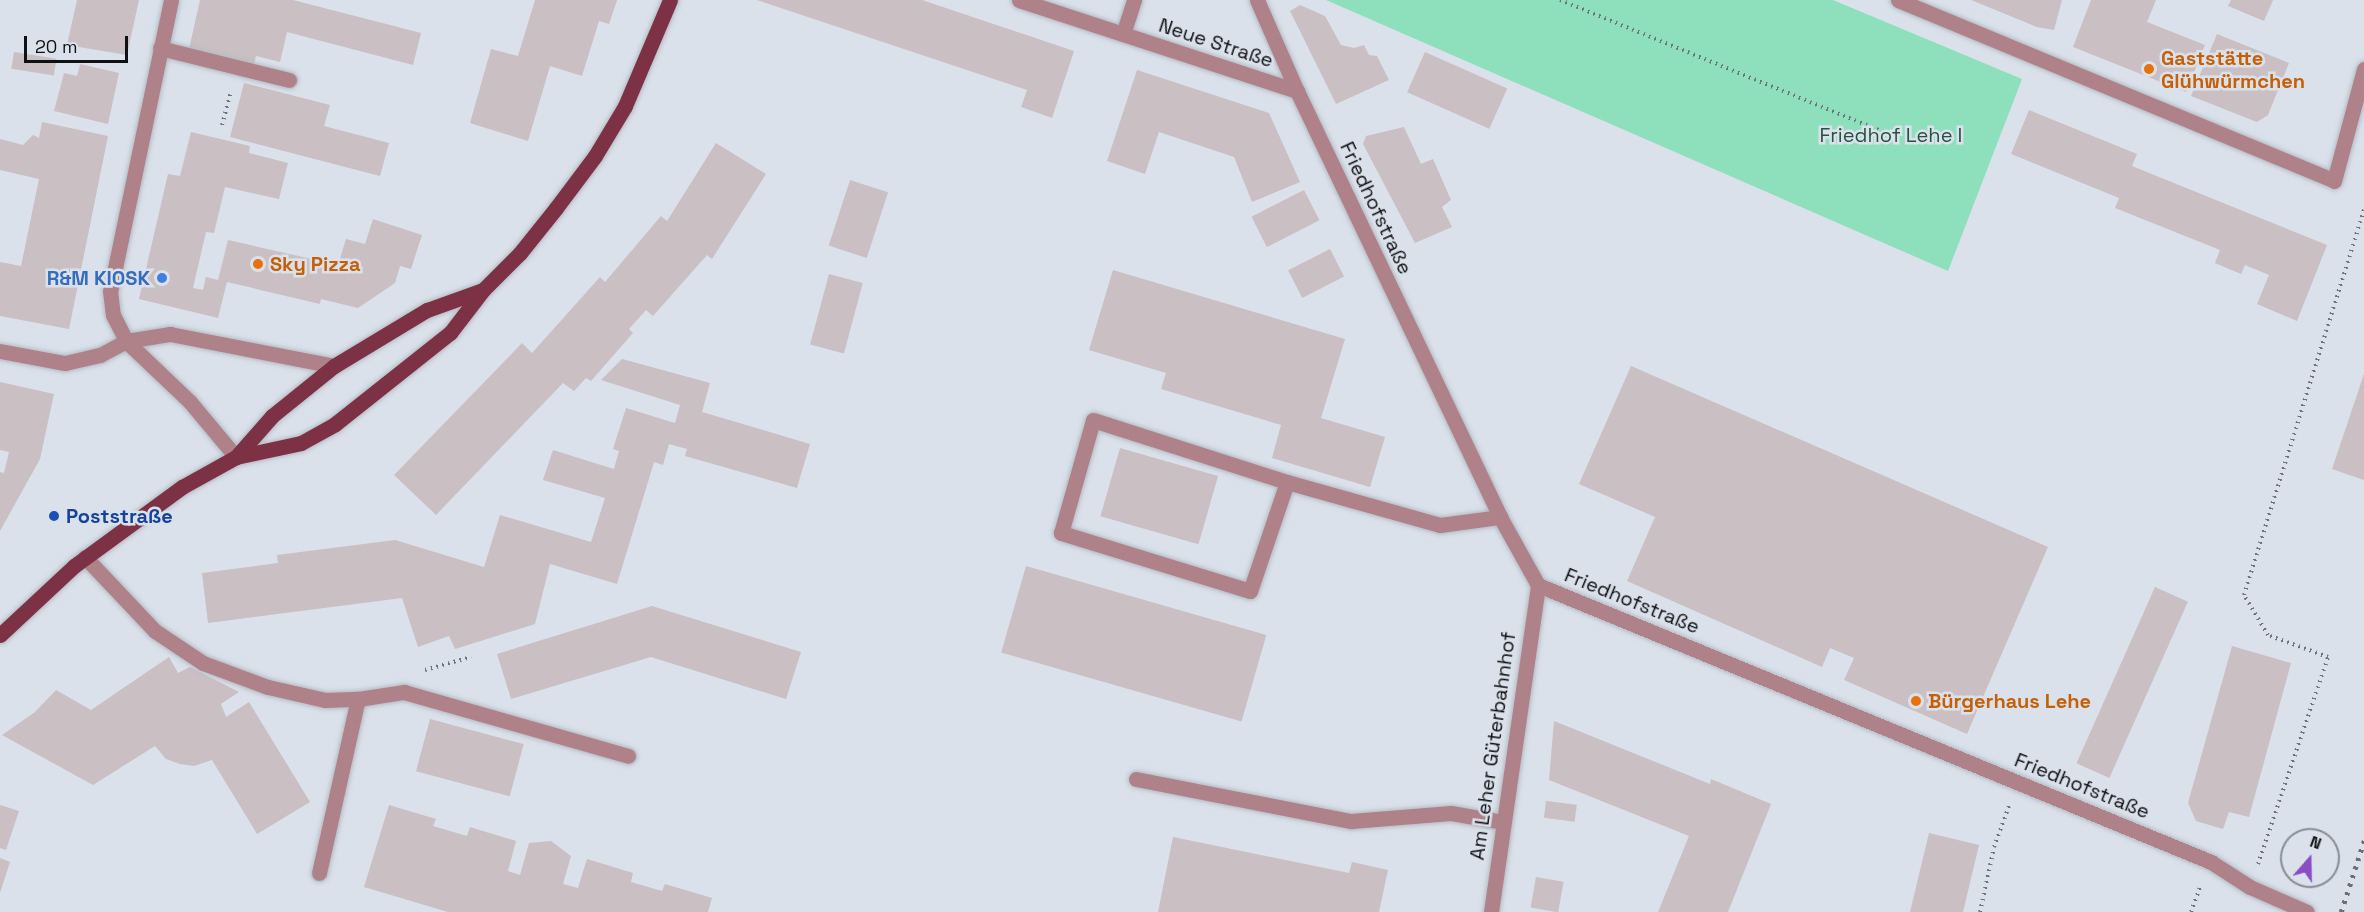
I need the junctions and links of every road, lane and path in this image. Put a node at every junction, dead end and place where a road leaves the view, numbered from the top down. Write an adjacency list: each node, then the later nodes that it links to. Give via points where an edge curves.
1 (171, 0): 9 (street)
2 (670, 0): 17 (main road, via 625,106 595,156 520,253)
3 (1018, 0): 8 (street, Neue Straße)
4 (1134, 0): 8 (street)
5 (1257, 0): 13 (street, Friedhofstraße)
6 (1560, 0): 15 (path)
7 (1898, 0): 11 (street, via 2334,181)
8 (1123, 34): 13 (street, Neue Straße)
9 (160, 48): 10 (street); 18 (street, via 111,291 113,315)
10 (238, 67): 12 (street); 14 (path)
11 (2364, 69)
12 (289, 80)
13 (1297, 92): 23 (street, Friedhofstraße)
14 (222, 125)
15 (1891, 135)
16 (2364, 208): 35 (path, via 2244,595 2268,635 2328,657)
17 (483, 290): 20 (main road, via 427,310); 21 (main road, via 450,333 335,424 301,443)
18 (126, 341): 19 (street, via 100,355 65,363); 20 (street, via 170,334); 21 (street, via 190,402)
19 (0, 351)
20 (334, 366): 21 (main road, via 272,416)
21 (236, 457): 24 (main road, via 182,487)
22 (1287, 482): 22 (street, via 1094,420 1061,534 1250,591); 23 (street, via 1440,525)
23 (1500, 518): 25 (street, Friedhofstraße)
24 (85, 557): 26 (main road); 29 (street, via 155,632 203,663 268,687 325,700)
25 (1538, 585): 32 (street, Friedhofstraße); 33 (street, Am Leher Güterbahnhof)
26 (0, 635)
27 (471, 657): 28 (path, via 421,671)
28 (404, 692): 29 (street); 30 (street)
29 (358, 699): 34 (street)
30 (628, 756)
31 (1137, 779): 33 (street, via 1352,821 1451,813)
32 (2017, 782): 35 (street, Friedhofstraße, via 2211,862); 38 (path, via 1994,847)
33 (1503, 822): 37 (street, Am Leher Güterbahnhof)
34 (320, 873)
35 (2250, 887): 40 (street, Friedhofstraße)
36 (2194, 903): 39 (path)
37 (1491, 912)
38 (1980, 912)
39 (2191, 912)
40 (2307, 912)

